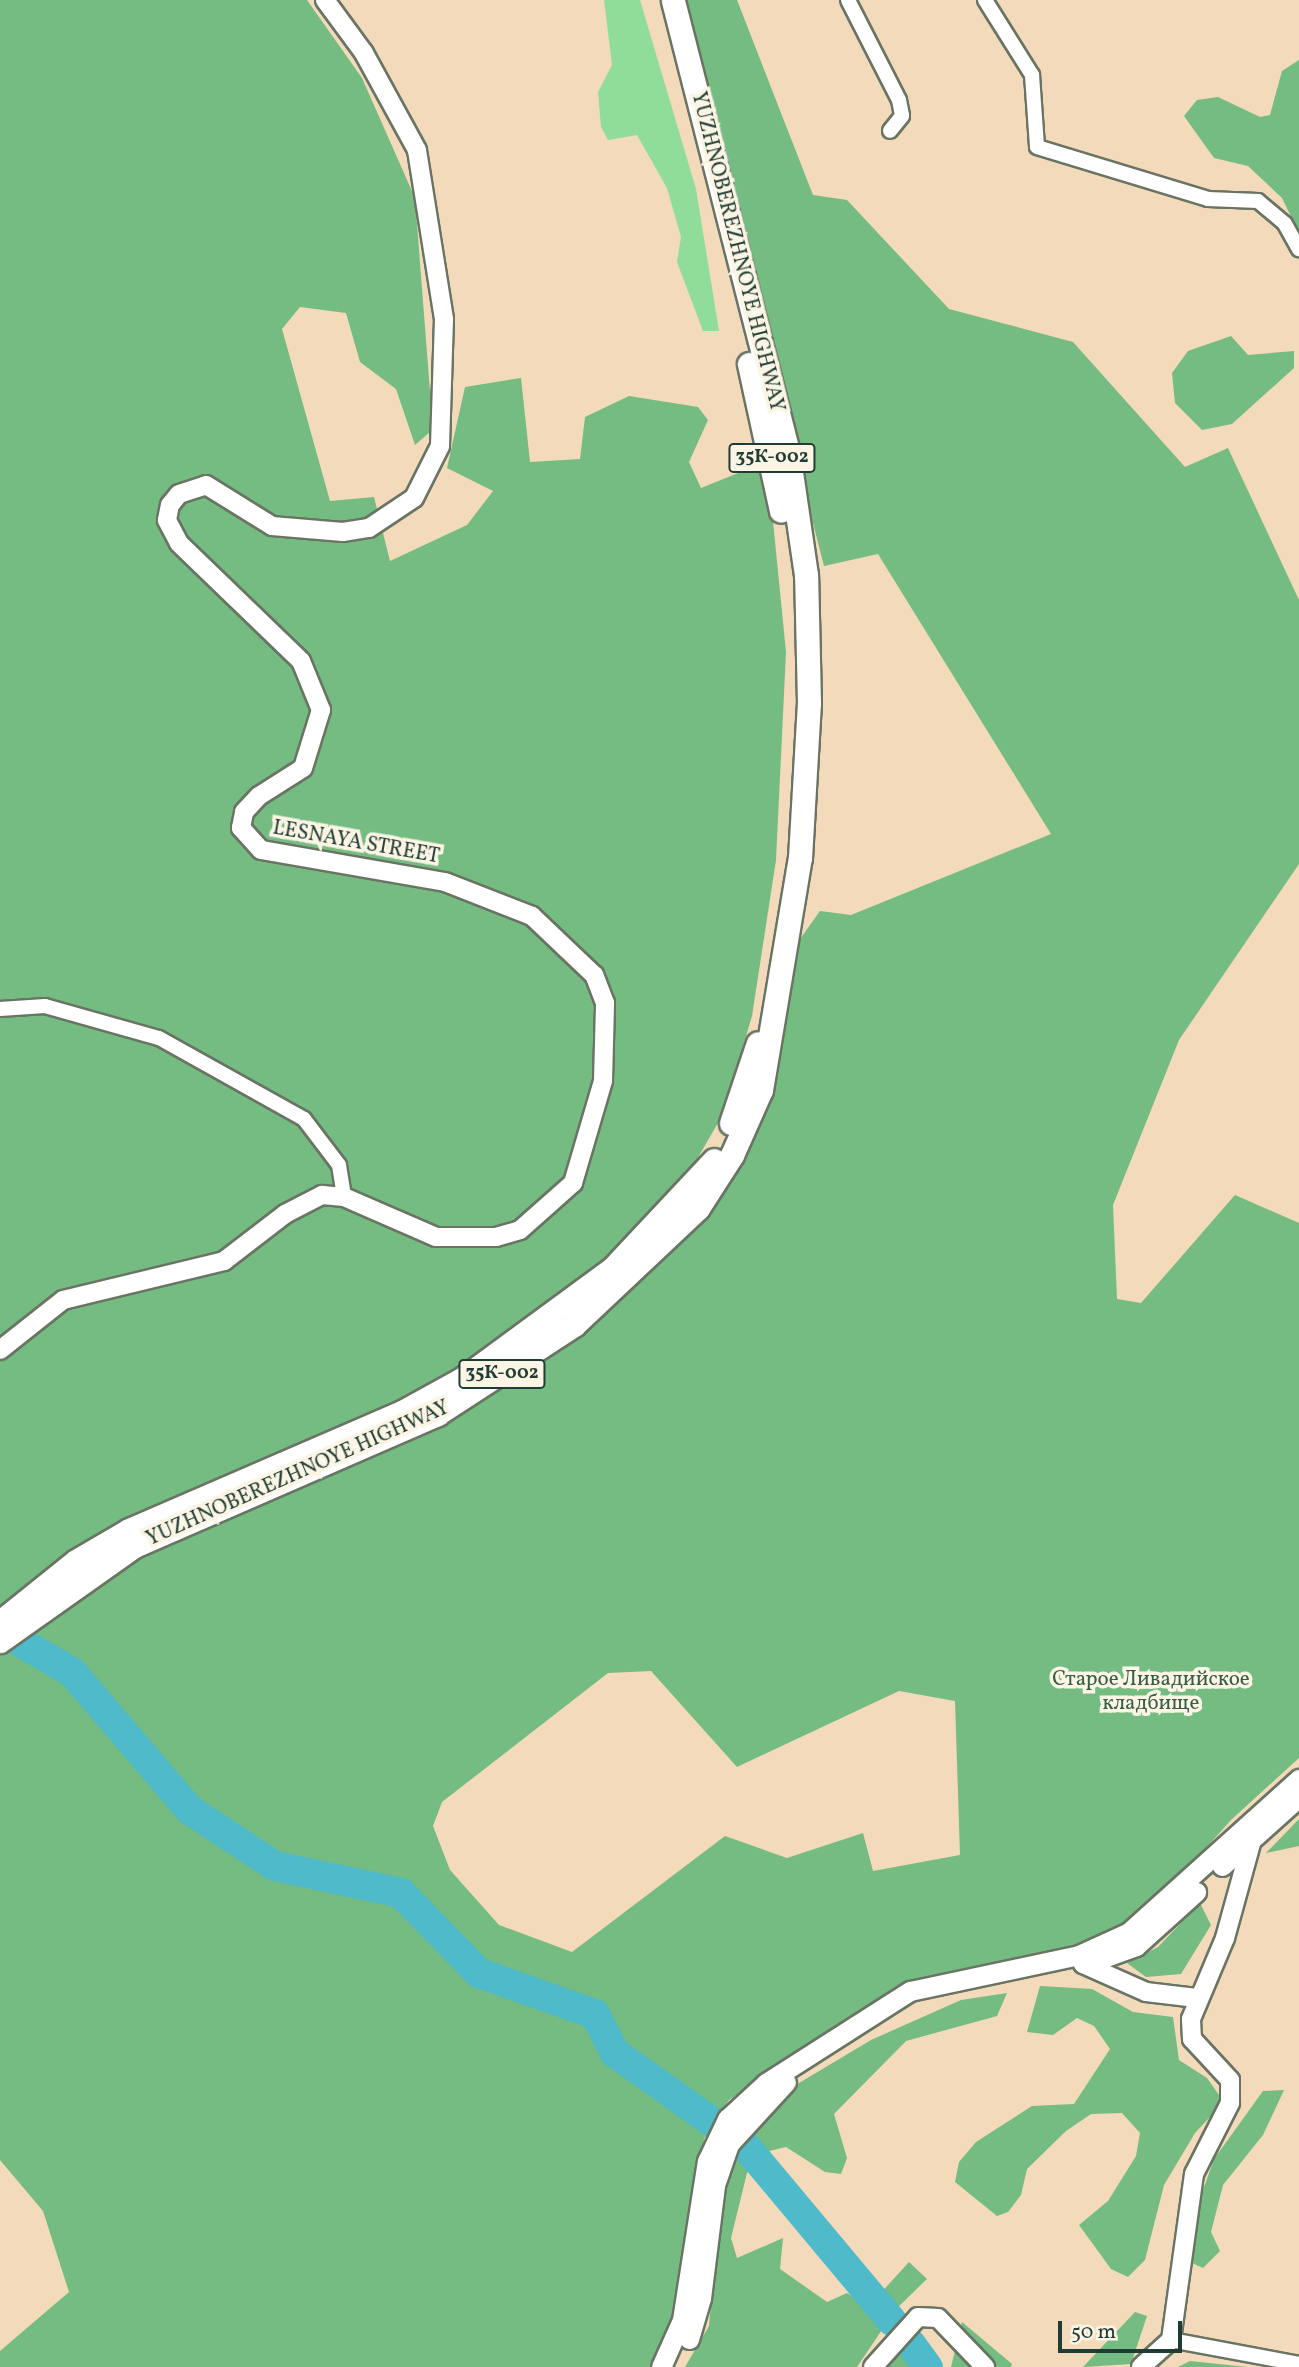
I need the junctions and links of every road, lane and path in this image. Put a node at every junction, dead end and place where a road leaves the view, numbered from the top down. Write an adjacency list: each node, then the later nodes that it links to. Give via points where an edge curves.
1 (325, 0): 10 (street, LESNAYA STREET, via 382,82 416,150 443,319 440,446 414,498 369,528 343,532 272,526 206,485 179,494 170,505 167,520 179,543 301,661 321,710 303,768 259,796 244,812 241,828 261,850 445,882 532,916 594,975 605,1003 607,1037 585,1158 561,1200 538,1220 496,1237 436,1237)
2 (661, 0): 8 (highway, YUZHNOBEREZHNOYE HIGHWAY / 35К-002)
3 (673, 0): 8 (highway, YUZHNOBEREZHNOYE HIGHWAY / 35К-002)
4 (848, 0): 6 (street, via 899,100 902,116)
5 (985, 0): 7 (street, via 1032,75 1037,147 1186,194 1258,201 1285,224)
6 (890, 131)
7 (1299, 249)
8 (780, 455): 12 (highway, YUZHNOBEREZHNOYE HIGHWAY / 35К-002, via 795,652 785,858 764,1024 715,1159 612,1269 486,1364 402,1412 129,1530 76,1561); 13 (highway, YUZHNOBEREZHNOYE HIGHWAY / 35К-002, via 810,649 800,858 761,1090 710,1191 623,1284 471,1396 361,1450 134,1546)
9 (0, 1009): 10 (street, via 46,1006 159,1038 304,1119 339,1165)
10 (344, 1197): 11 (street, LESNAYA STREET, via 307,1200 224,1262 62,1300)
11 (0, 1350)
12 (0, 1622)
13 (0, 1641)
14 (1299, 1779): 16 (main road)
15 (1299, 1797): 17 (main road)
16 (1266, 1807): 17 (main road); 18 (main road, via 1158,1910)
17 (1253, 1836): 18 (main road, via 1155,1933 1116,1956); 19 (street, via 1221,1950)
18 (1081, 1960): 19 (street, via 1146,1992); 22 (main road, via 910,1991 766,2083 727,2119 707,2161 682,2320); 23 (main road, via 958,1987 898,2006 781,2085 729,2144 715,2185 701,2298 684,2353)
19 (1197, 1998): 20 (street, via 1192,2039 1230,2080 1230,2103 1194,2174)
20 (1171, 2340): 21 (street); 26 (street)
21 (1299, 2364)
22 (661, 2367)
23 (673, 2367)
24 (873, 2367): 25 (street, via 918,2317 938,2318)
25 (985, 2367)
26 (1141, 2367)

